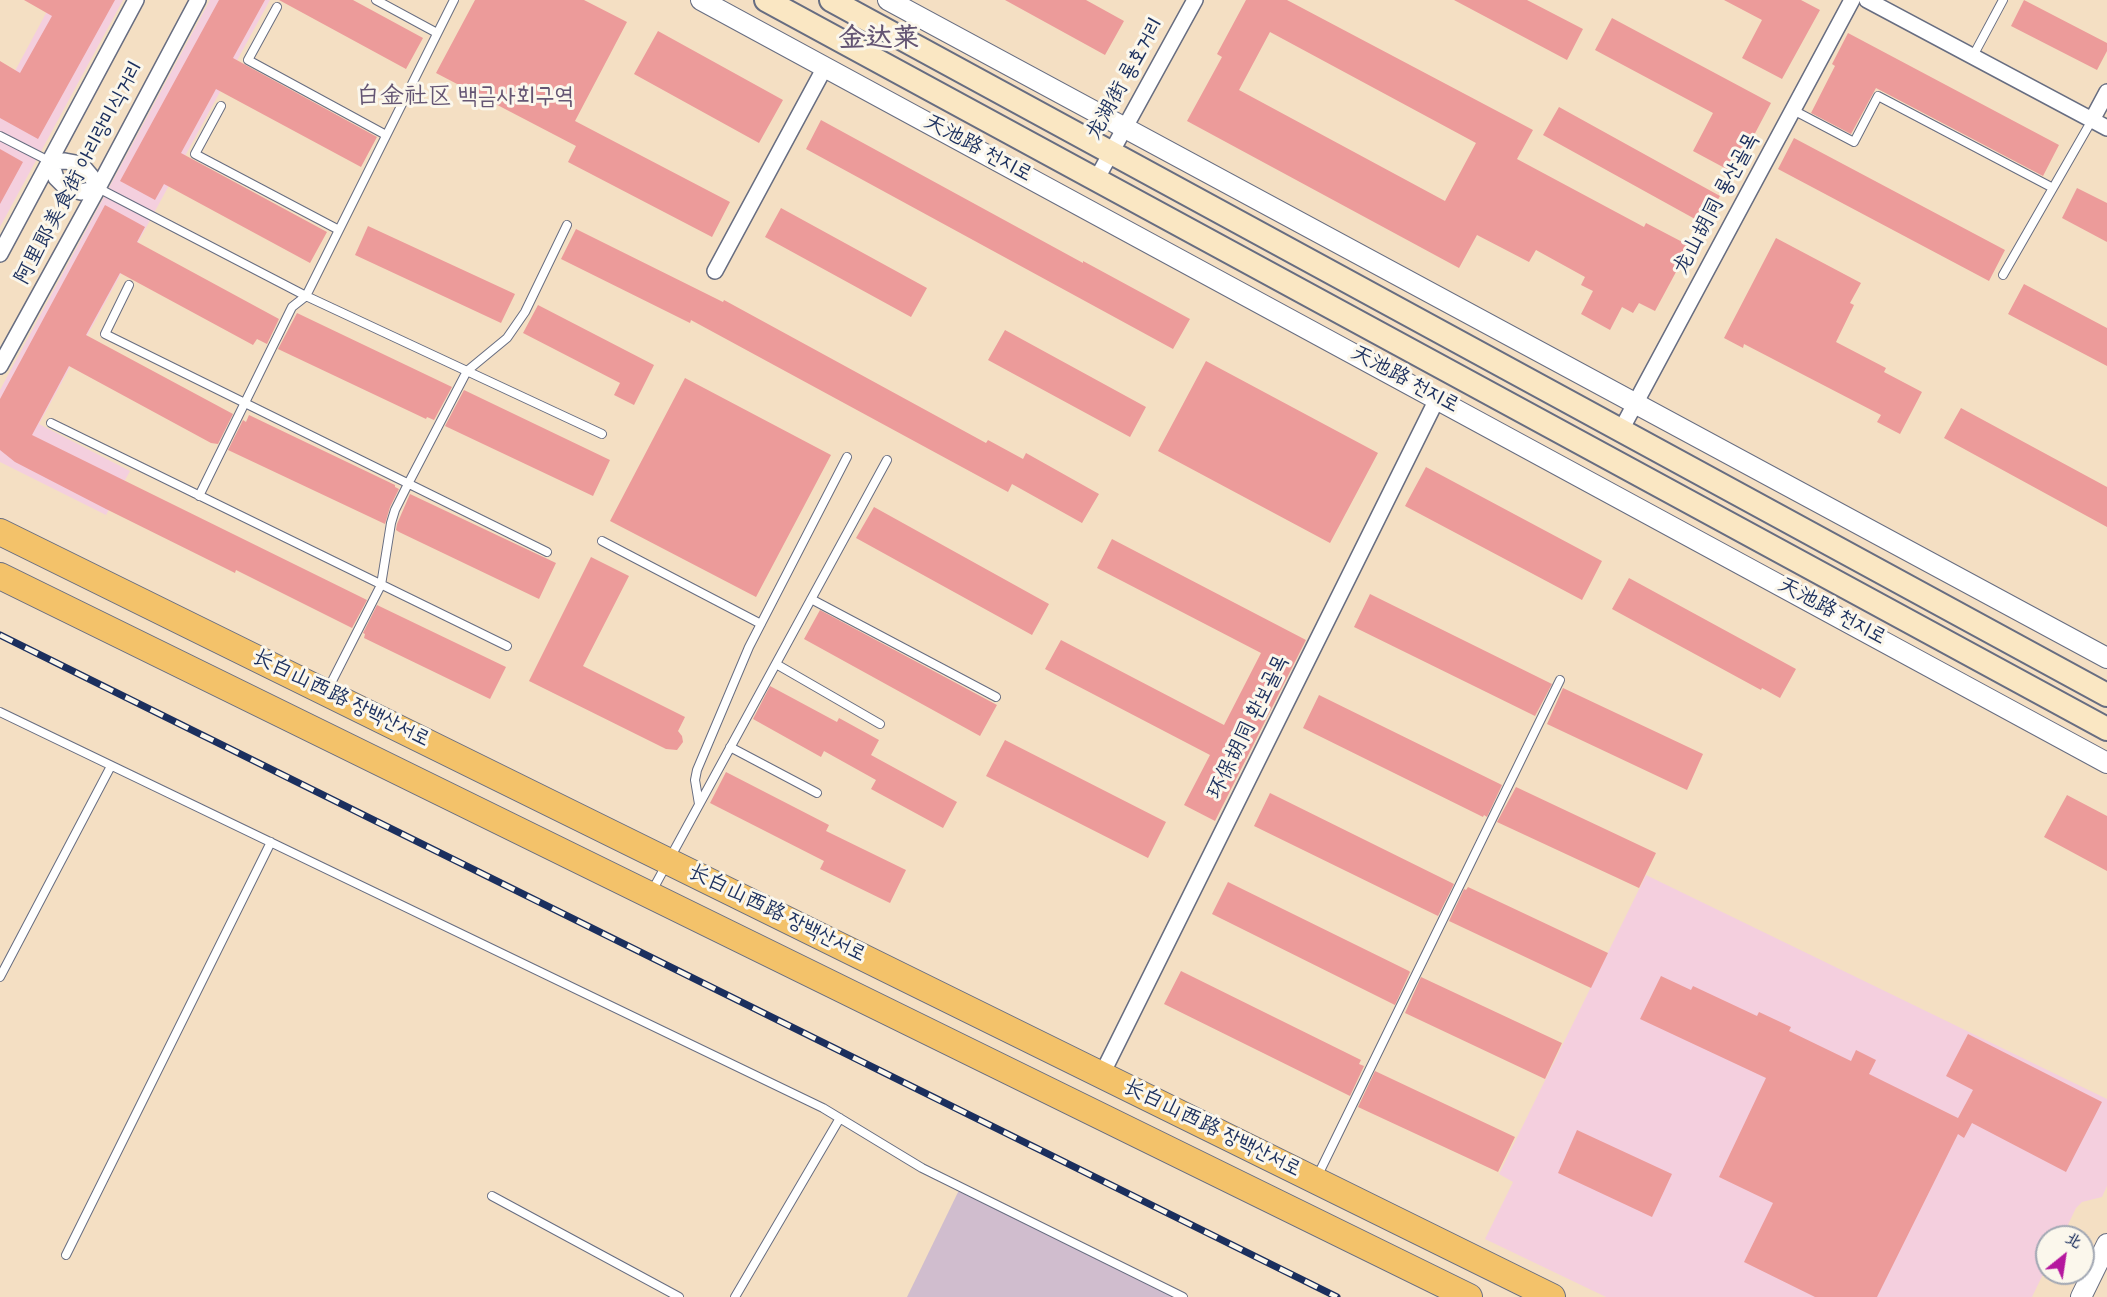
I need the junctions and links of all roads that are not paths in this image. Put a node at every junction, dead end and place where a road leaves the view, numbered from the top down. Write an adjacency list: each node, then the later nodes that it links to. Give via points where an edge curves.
1 (136, 0): 26 (street, 阿里郎美食街 아리랑미식거리)
2 (198, 0): 28 (street, 阿里郎美食街 아리랑미식거리)
3 (376, 0): 14 (lane)
4 (454, 0): 14 (lane)
5 (700, 0): 16 (street, 天池路 천지로)
6 (766, 0): 27 (main road, 天池路 천지로)
7 (831, 0): 25 (main road)
8 (888, 0): 21 (street)
9 (1195, 0): 21 (street, 龙湖街 룡호거리)
10 (1852, 0): 19 (street, 龙山胡同 룡산골목)
11 (1867, 0): 15 (street)
12 (2003, 0): 15 (lane)
13 (277, 7): 23 (lane, via 249,60)
14 (437, 33): 23 (lane)
15 (1973, 56): 20 (street)
16 (825, 67): 33 (street); 39 (street, 天池路 천지로)
17 (2107, 92): 20 (street)
18 (221, 106): 31 (lane, via 195,154)
19 (1793, 110): 29 (lane, via 1854,142 1878,96); 41 (street, 龙山胡同 룡산골목)
20 (2092, 120): 22 (street); 29 (lane)
21 (1124, 128): 25 (street, 龙湖街 룡호거리); 41 (street)
22 (2107, 128)
23 (386, 135): 31 (lane)
24 (0, 136): 26 (lane)
25 (1111, 152): 27 (street, 龙湖街 룡호거리); 43 (main road)
26 (51, 162): 28 (street, via 81,164); 28 (street, via 56,178 66,188 81,192); 32 (street, 阿里郎美食街 아리랑미식거리)
27 (1096, 180): 65 (main road, 天池路 천지로)
28 (98, 188): 36 (lane); 37 (street, 阿里郎美食街 아리랑미식거리)
29 (2053, 188): 34 (lane)
30 (567, 225): 38 (lane, via 515,327)
31 (339, 230): 36 (lane)
32 (0, 255)
33 (715, 271)
34 (2003, 275)
35 (129, 285): 40 (lane, via 105,334)
36 (306, 296): 38 (lane); 40 (lane, via 292,307)
37 (0, 366)
38 (467, 371): 44 (lane); 47 (lane)
39 (1437, 399): 67 (street, 天池路 천지로); 75 (street, 环保胡同 환보골목)
40 (245, 403): 47 (lane); 48 (lane)
41 (1635, 404): 43 (street, 龙山胡同 룡산골목); 57 (street)
42 (51, 423): 48 (lane)
43 (1621, 430): 61 (main road)
44 (602, 434)
45 (847, 457): 55 (lane)
46 (887, 460): 54 (lane)
47 (408, 484): 51 (lane); 53 (lane, via 394,510)
48 (199, 496): 53 (lane)
49 (0, 532): 60 (main road, 长白山西路 장백산서로)
50 (602, 541): 55 (lane)
51 (547, 552)
52 (0, 576): 73 (main road, 长白山西路 장백산서로)
53 (381, 585): 56 (lane); 60 (lane)
54 (811, 599): 58 (lane); 62 (lane)
55 (761, 624): 70 (lane, via 697,771)
56 (507, 646)
57 (2107, 658)
58 (776, 664): 64 (lane); 66 (lane)
59 (1560, 680): 77 (lane)
60 (326, 693): 72 (main road, 长白山西路 장백산서로)
61 (2107, 695)
62 (996, 697)
63 (0, 712): 68 (lane)
64 (880, 724)
65 (2107, 729)
66 (730, 747): 69 (lane); 70 (lane)
67 (2107, 763)
68 (111, 766): 71 (lane); 74 (lane)
69 (818, 793)
70 (699, 804): 72 (lane)
71 (271, 842): 76 (lane); 80 (lane)
72 (668, 862): 73 (lane); 75 (main road, 长白山西路 장백산서로)
73 (650, 895): 84 (main road, 长白山西路 장백산서로)
74 (0, 977)
75 (1101, 1076): 77 (main road, 长白山西路 장백산서로)
76 (840, 1118): 82 (lane); 83 (lane, via 922,1168)
77 (1315, 1181): 85 (main road, 长白山西路 장백산서로)
78 (492, 1196): 81 (lane)
79 (2107, 1244): 86 (street)
80 (66, 1255)
81 (679, 1297)
82 (735, 1297)
83 (1183, 1297)
84 (1469, 1297)
85 (1552, 1297)
86 (2081, 1297)

